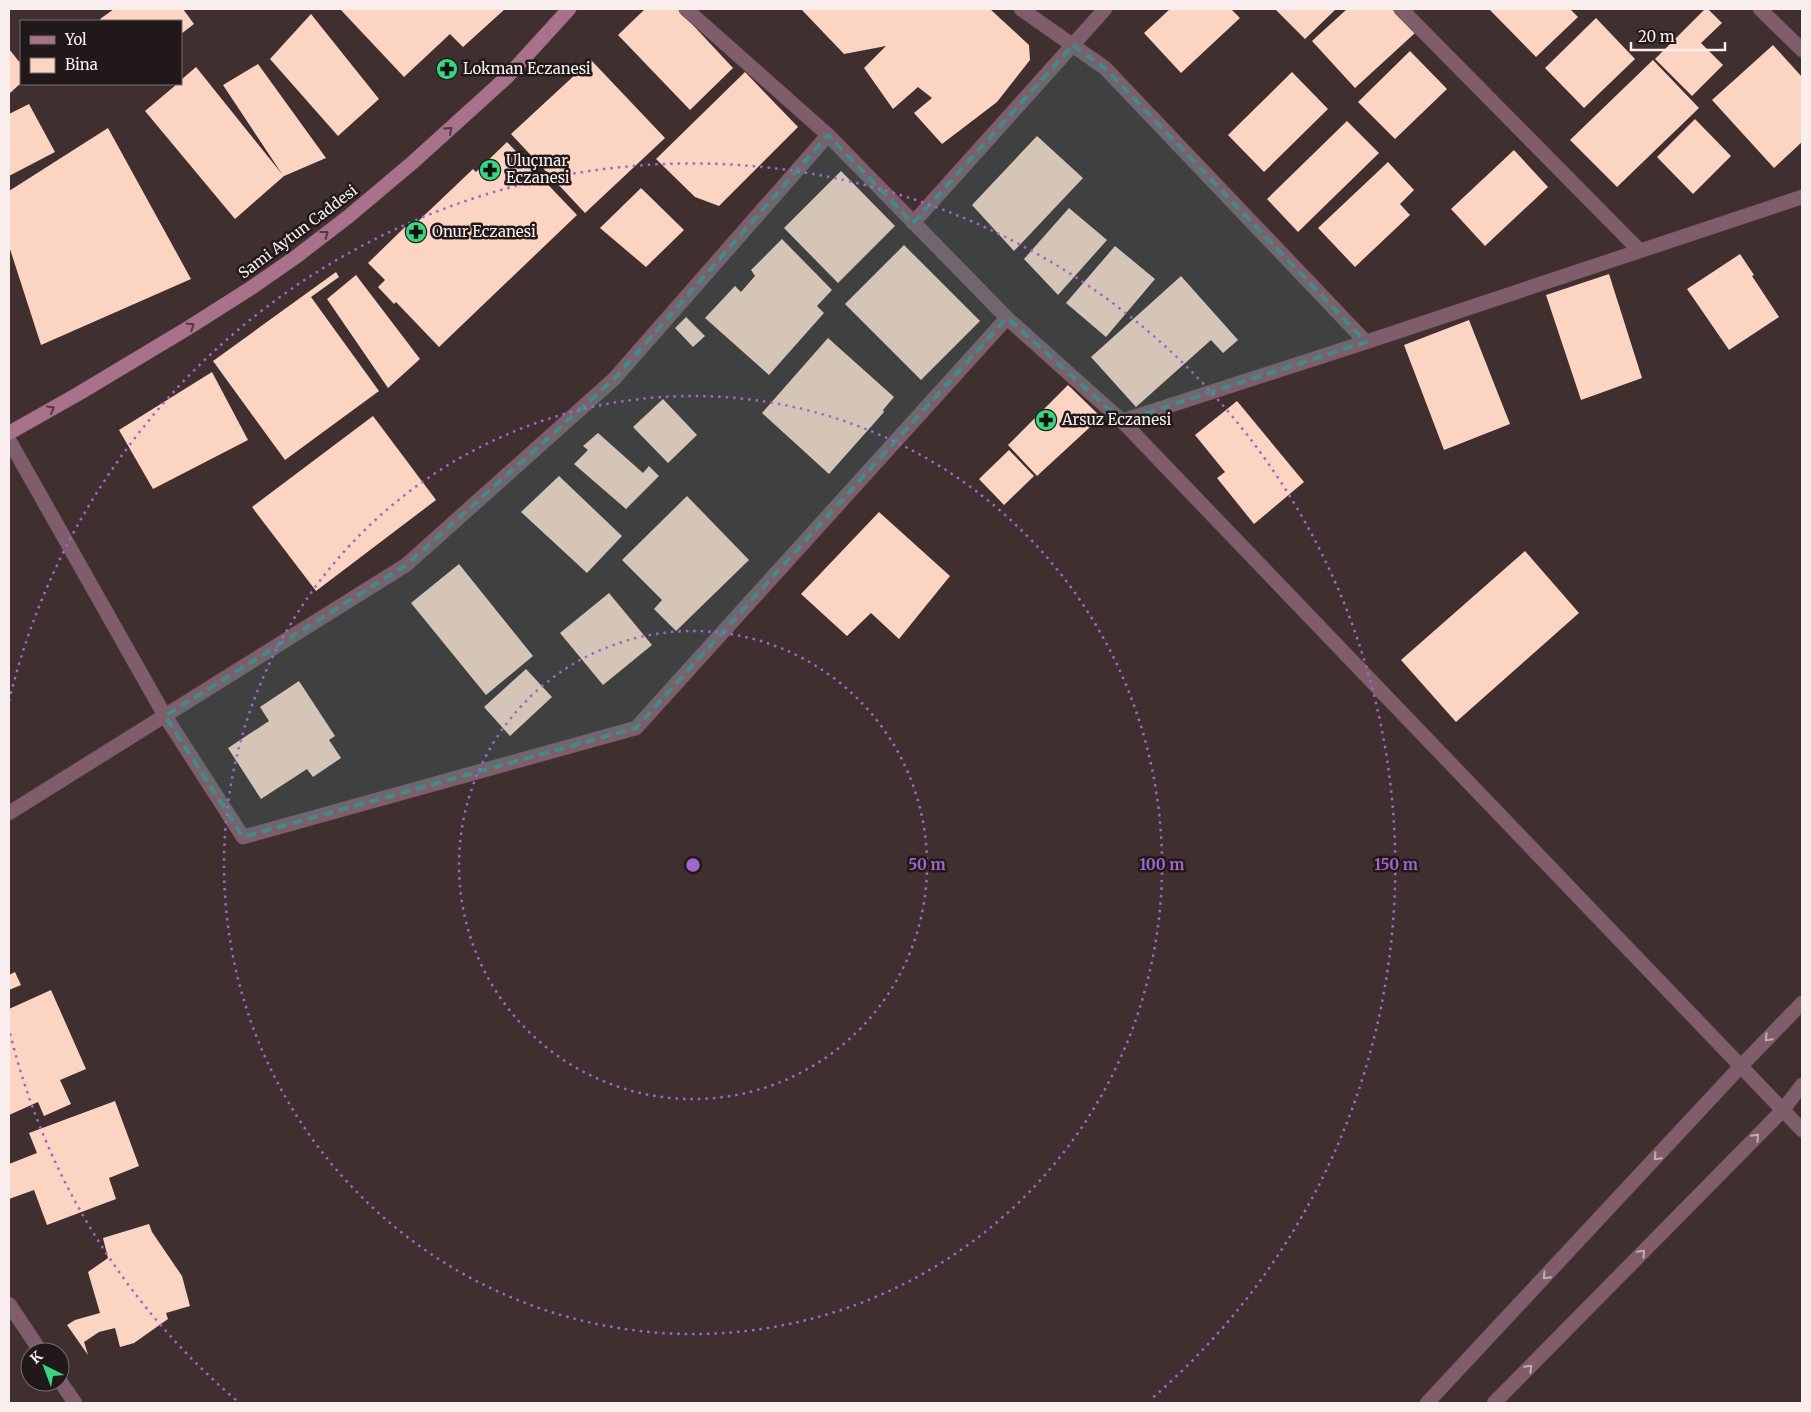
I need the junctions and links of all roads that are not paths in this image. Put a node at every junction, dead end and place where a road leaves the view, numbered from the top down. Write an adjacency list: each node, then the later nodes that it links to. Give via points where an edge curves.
1 (569, 9): 16 (main road, Sami Aytun Caddesi, one-way to 1, via 188,328 297,256 412,163 507,77)
2 (686, 9): 9 (street)
3 (1021, 9): 7 (street)
4 (1105, 9): 7 (street)
5 (1401, 9): 12 (street)
6 (1760, 9): 8 (street)
7 (1073, 45): 11 (street); 14 (street, via 1105,68)
8 (1802, 50)
9 (828, 135): 11 (street); 18 (street, via 614,379 406,564)
10 (1802, 197): 12 (street)
11 (913, 223): 13 (street)
12 (1640, 251): 14 (street)
13 (1007, 318): 15 (street); 18 (street, via 636,728 243,837)
14 (1366, 342): 15 (street)
15 (1122, 421): 21 (street)
16 (9, 433)
17 (9, 440): 18 (street)
18 (165, 716): 19 (street)
19 (9, 813)
20 (1802, 1003): 21 (street, one-way to 21)
21 (1741, 1066): 23 (street); 29 (street, one-way to 29)
22 (1802, 1086): 23 (street)
23 (1783, 1110): 24 (street); 30 (street, one-way to 23)
24 (1802, 1130)
25 (9, 1304): 26 (street)
26 (34, 1342)
27 (68, 1392): 28 (street)
28 (75, 1403)
29 (1427, 1403)
30 (1494, 1403)

